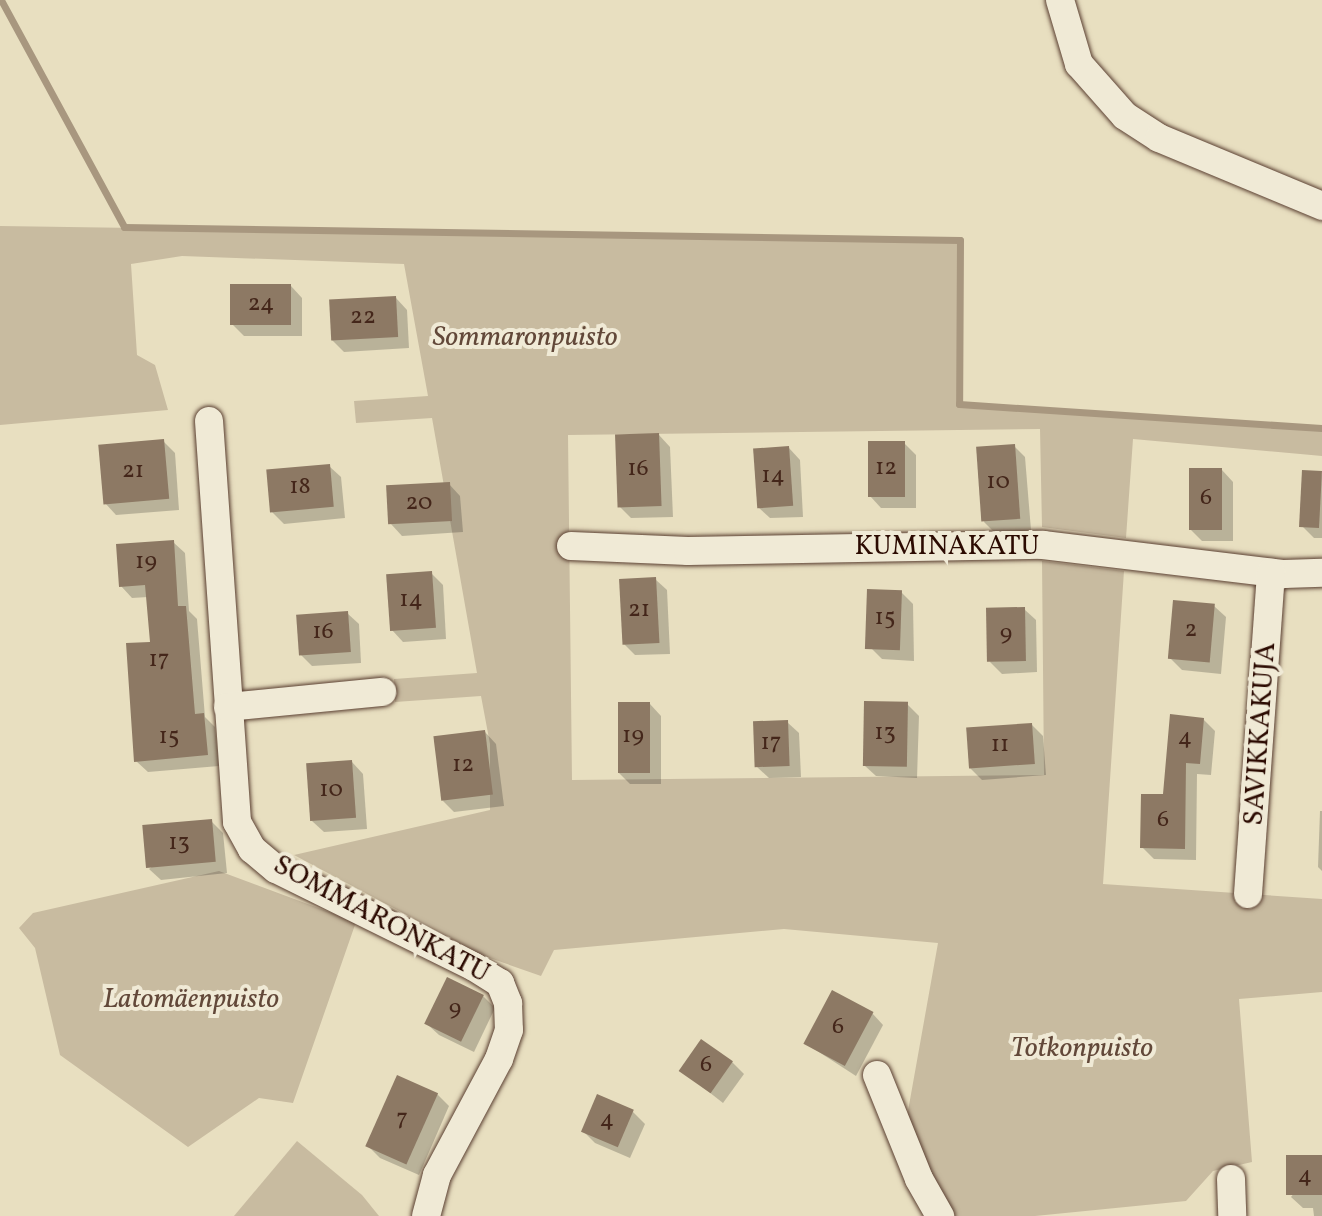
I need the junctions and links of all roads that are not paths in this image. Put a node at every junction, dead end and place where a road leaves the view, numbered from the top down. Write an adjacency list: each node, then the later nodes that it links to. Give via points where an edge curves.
1 (1060, 0): 2 (street, via 1079,64 1125,116 1159,138)
2 (1322, 206)
3 (209, 421): 8 (street, SOMMARONKATU)
4 (571, 546): 5 (street, KUMINAKATU, via 688,551 1043,545)
5 (1271, 573): 6 (street, KUMINAKATU); 9 (street, SAVIKKAKUJA)
6 (1322, 573)
7 (382, 692): 8 (street)
8 (228, 707): 12 (street, SOMMARONKATU, via 237,822 252,849 276,869 474,967 500,983 508,1003 509,1030 499,1059 437,1175)
9 (1248, 894)
10 (877, 1075): 13 (street, via 919,1179)
11 (1231, 1179): 14 (street)
12 (426, 1216)
13 (940, 1216)
14 (1232, 1216)

